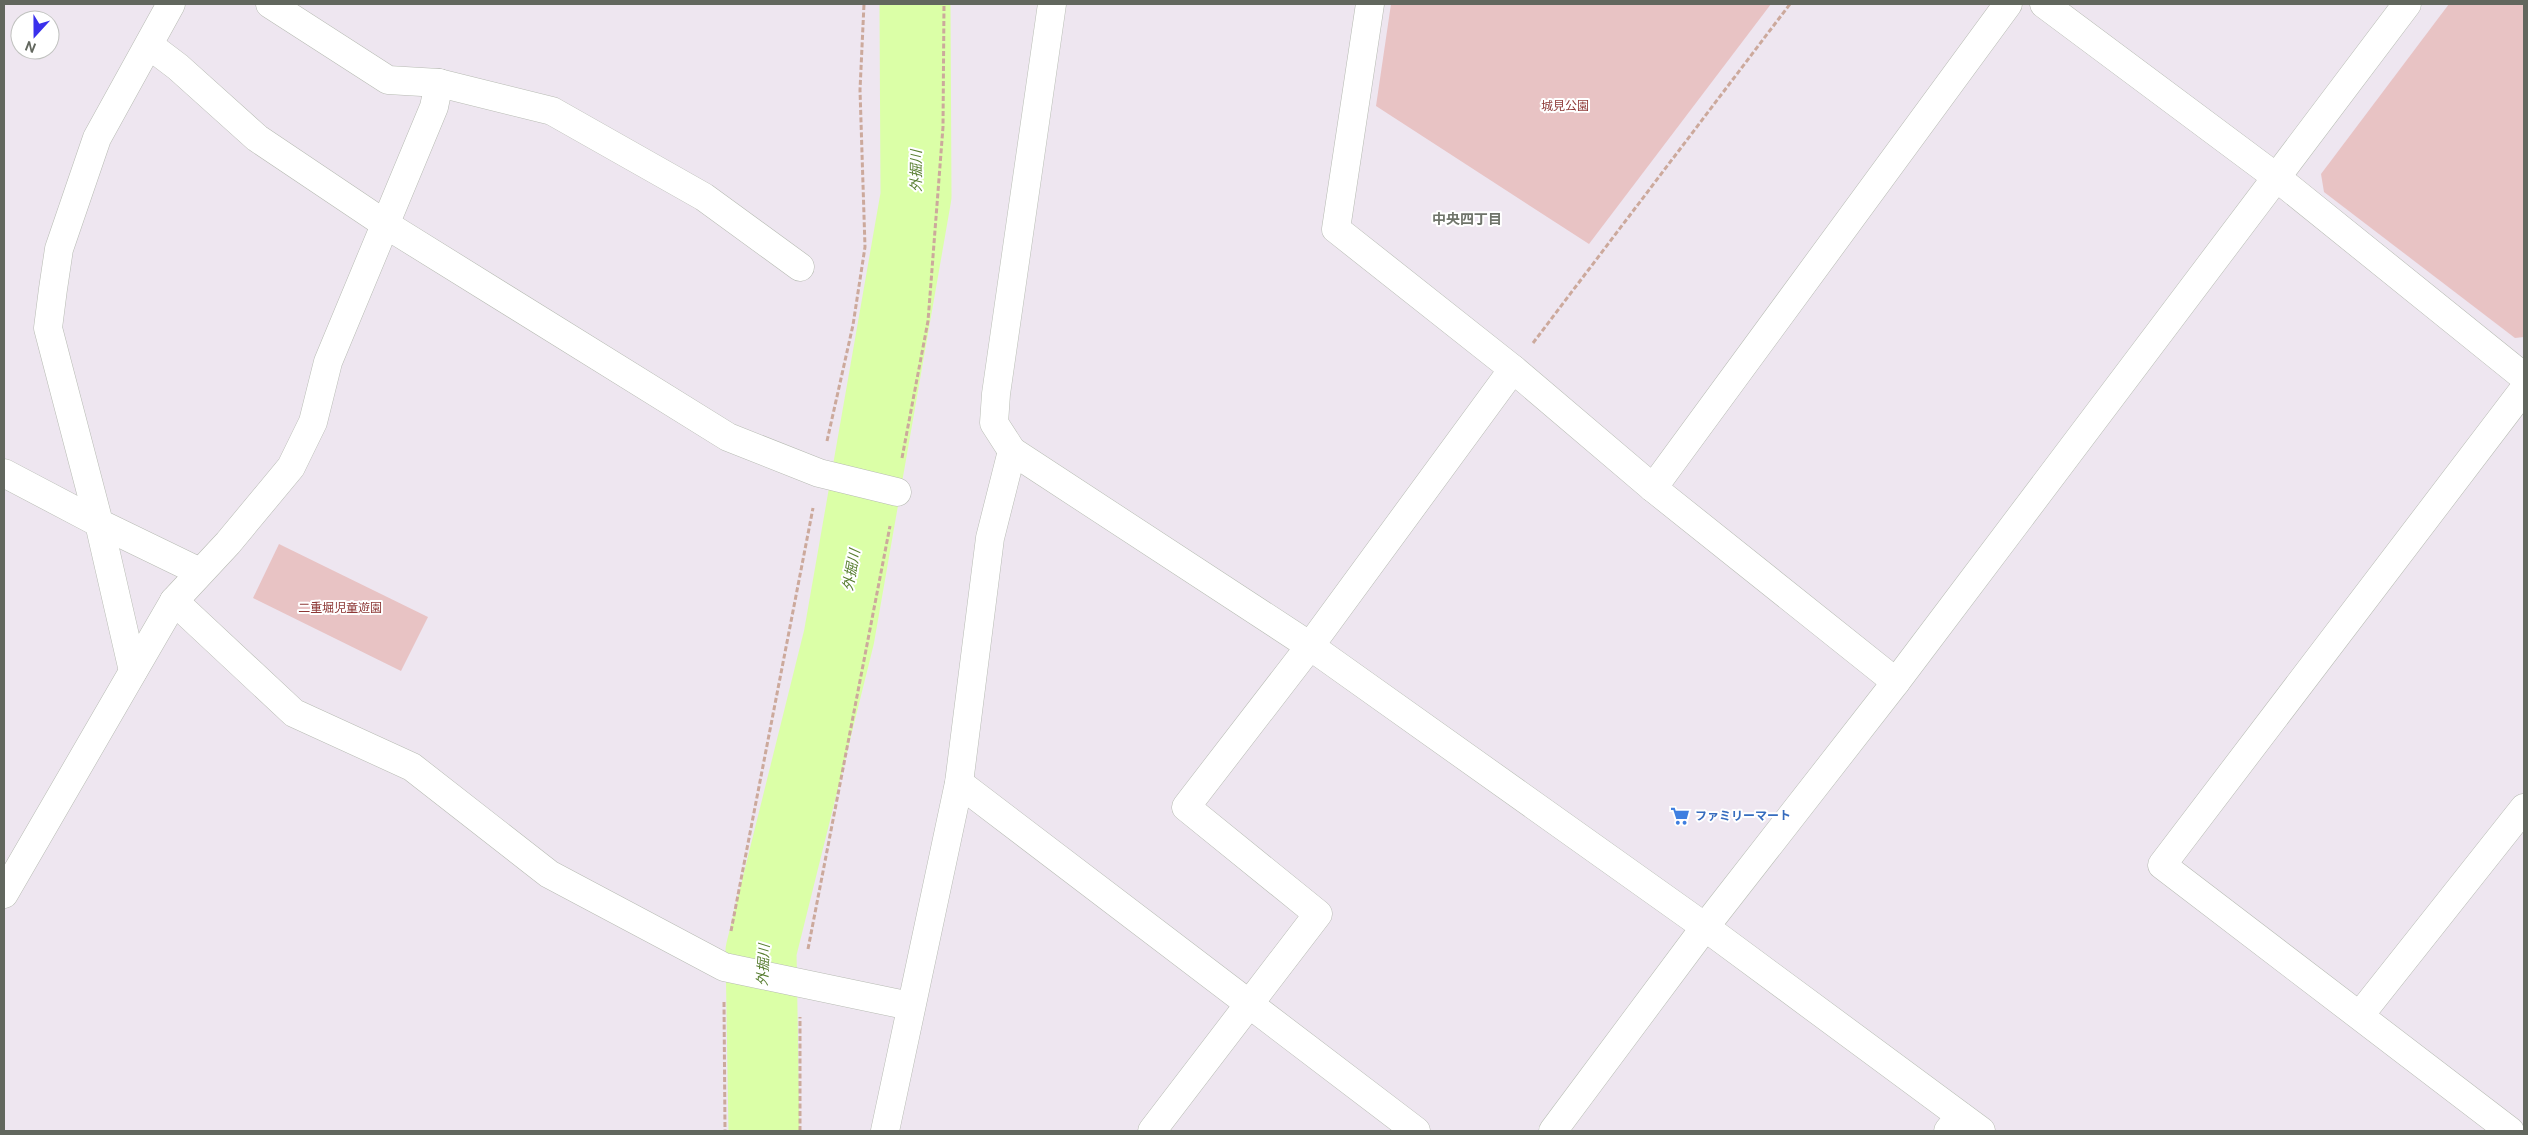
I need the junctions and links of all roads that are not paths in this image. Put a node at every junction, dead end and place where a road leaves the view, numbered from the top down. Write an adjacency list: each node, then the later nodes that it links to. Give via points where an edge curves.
1 (171, 4): 8 (street)
2 (270, 4): 9 (street, via 388,80)
3 (1052, 4): 16 (street, via 996,394 994,423)
4 (1370, 4): 13 (street, via 1336,229)
5 (2008, 4): 18 (street)
6 (2044, 4): 10 (street)
7 (2407, 4): 10 (street)
8 (149, 45): 11 (street, via 257,138); 20 (street, via 97,138 58,249 48,328)
9 (439, 83): 11 (street, via 434,107); 12 (street, via 552,111 704,197)
10 (2276, 177): 14 (street); 25 (street)
11 (385, 224): 19 (street, via 728,437 820,473); 21 (street, via 328,362 313,422 291,467)
12 (800, 267)
13 (1513, 369): 18 (street); 23 (street)
14 (2524, 377)
15 (2524, 389): 32 (street, via 2162,865)
16 (1012, 451): 23 (street); 26 (street, via 990,538)
17 (4, 473): 20 (street)
18 (1653, 488): 25 (street)
19 (897, 492)
20 (99, 523): 21 (street); 24 (street)
21 (200, 572): 22 (street)
22 (174, 601): 24 (street); 31 (street, via 294,713 412,767 549,874 724,967)
23 (1310, 646): 29 (street); 30 (street, via 1186,807 1318,914)
24 (133, 671): 28 (street)
25 (1896, 682): 29 (street)
26 (959, 783): 30 (street); 31 (street)
27 (2524, 808): 32 (street)
28 (8, 877)
29 (1705, 927): 33 (street); 37 (street)
30 (1249, 1003): 35 (street); 36 (street)
31 (910, 1006): 34 (street)
32 (2360, 1015): 38 (street)
33 (1963, 1126)
34 (885, 1131)
35 (1152, 1131)
36 (1416, 1131)
37 (1553, 1131)
38 (2510, 1131)

